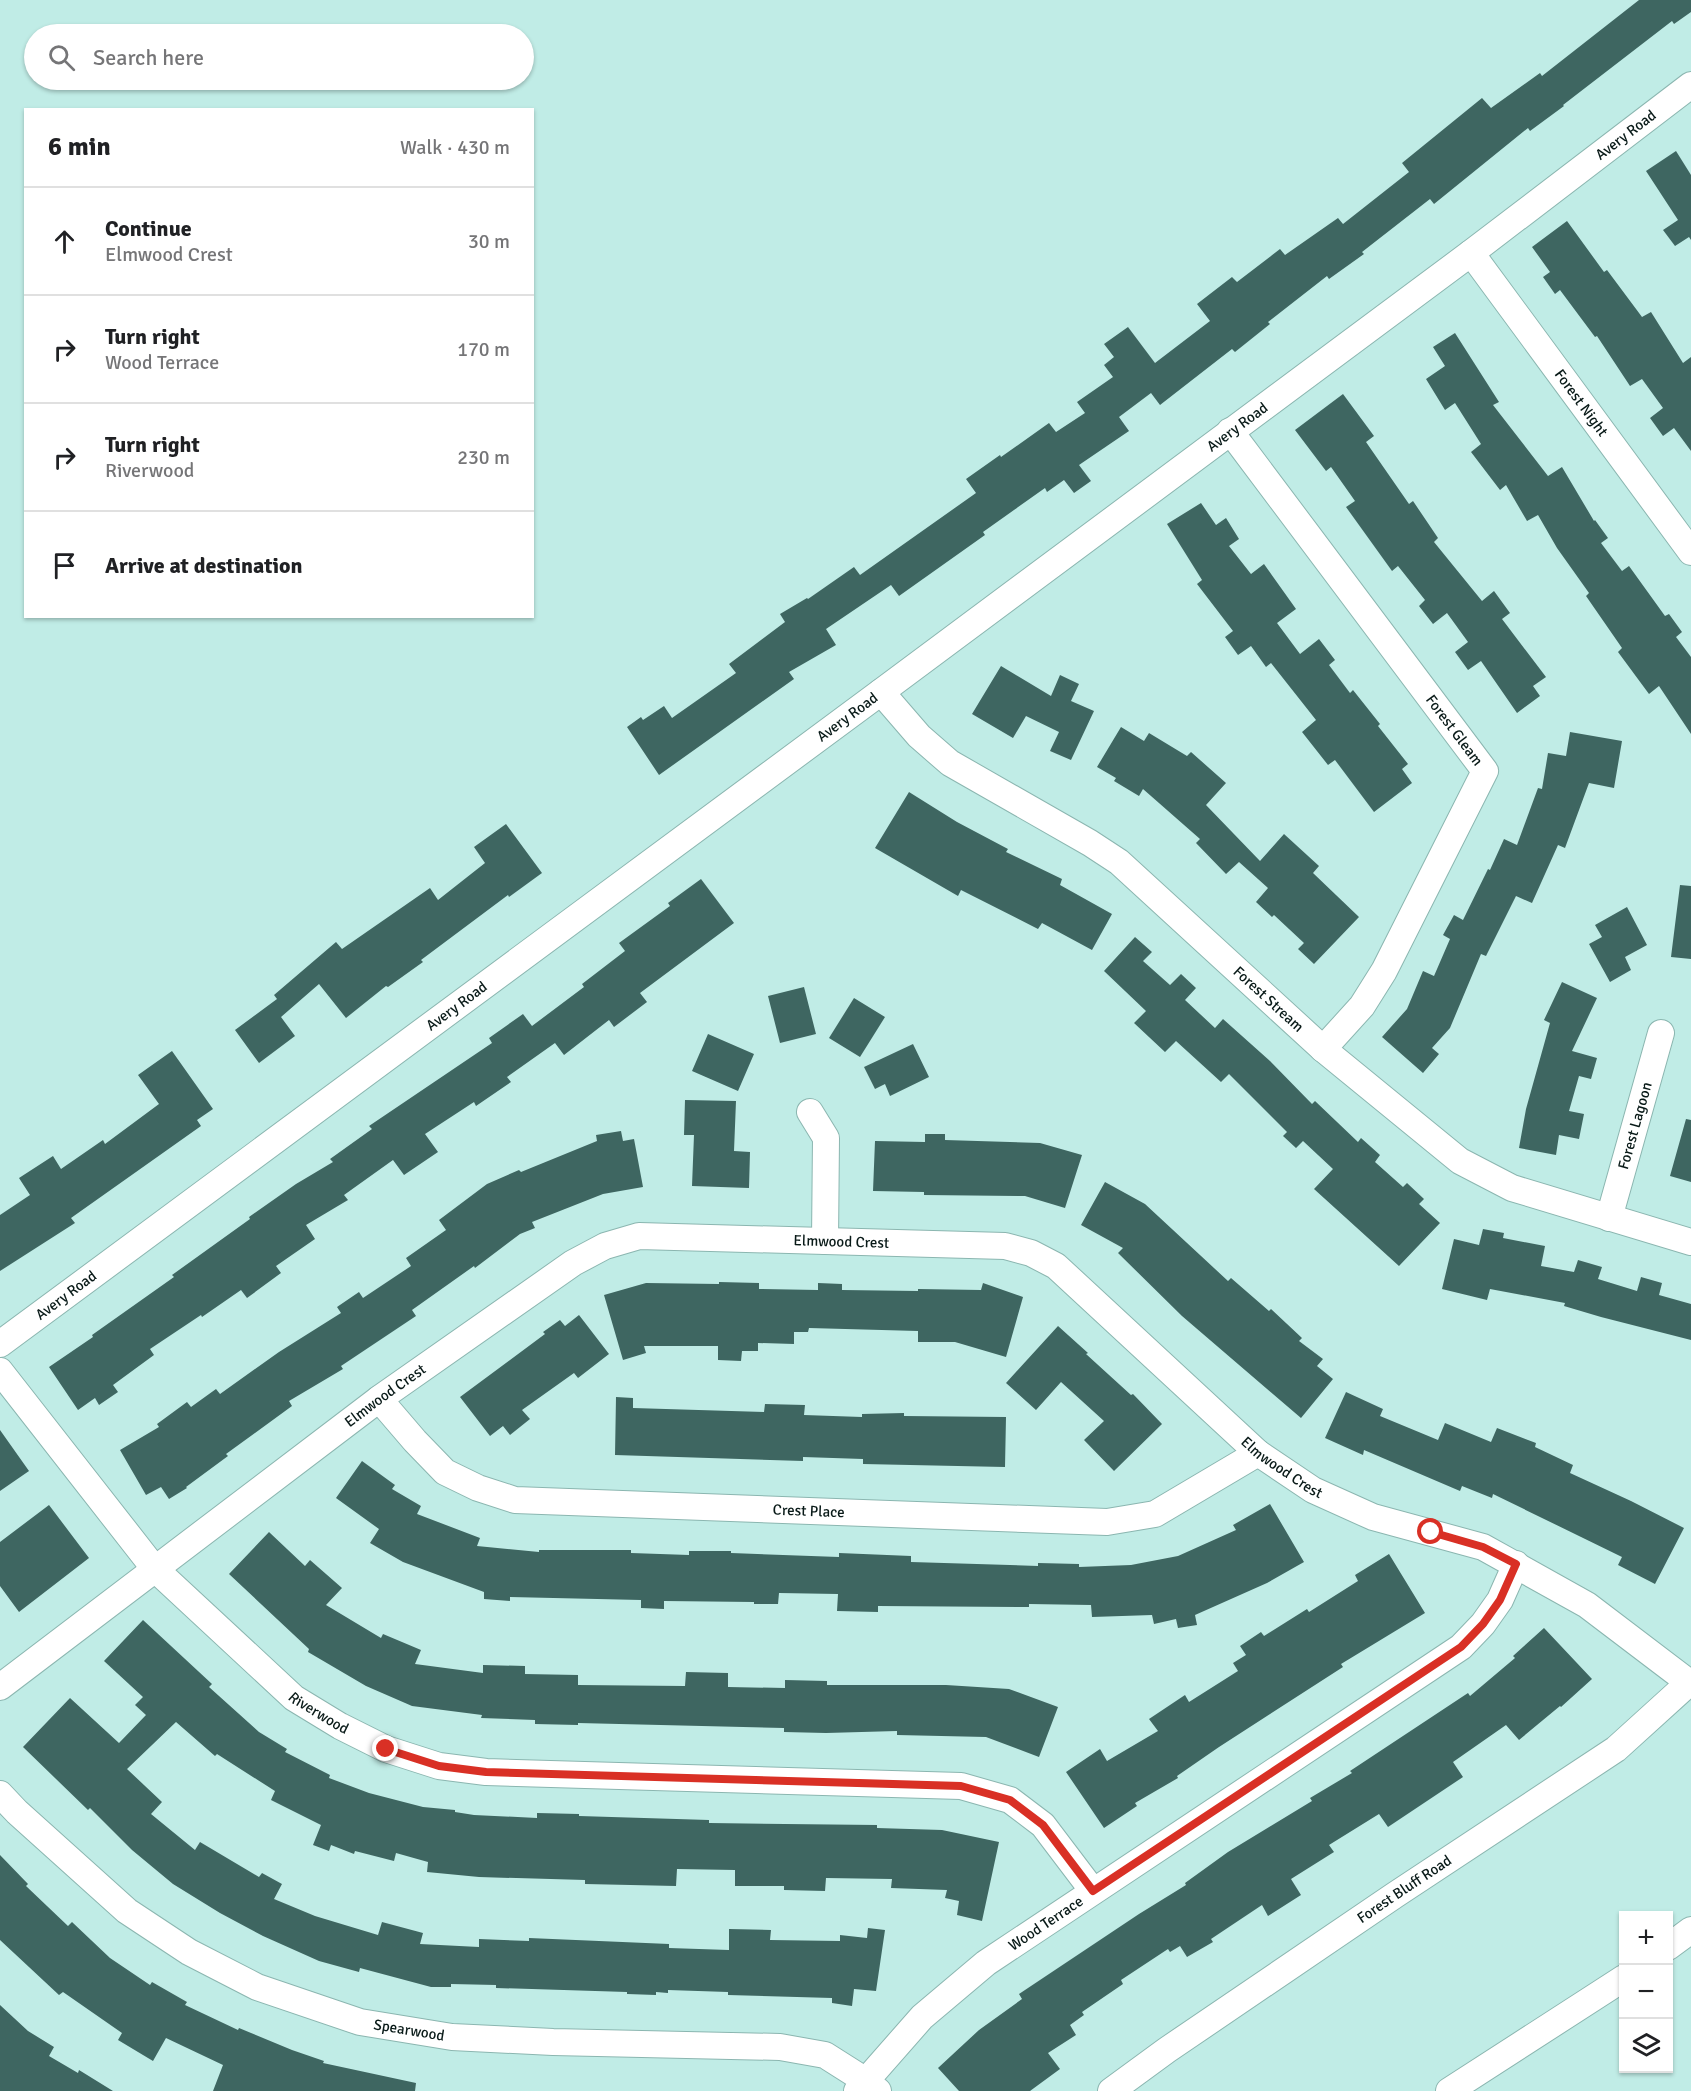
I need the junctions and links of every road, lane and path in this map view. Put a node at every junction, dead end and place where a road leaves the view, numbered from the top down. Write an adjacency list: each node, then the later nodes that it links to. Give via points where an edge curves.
1 (1691, 85): 2 (street, Avery Road)
2 (1471, 253): 3 (street, Avery Road); 4 (street, Forest Night)
3 (1230, 431): 5 (street, Avery Road); 7 (street, Forest Gleam, via 1485,771 1384,971 1362,1006)
4 (1691, 552)
5 (881, 692): 7 (street, Forest Stream, via 919,736 950,763 1119,862); 12 (street, Avery Road)
6 (1661, 1033): 9 (street, Forest Lagoon)
7 (1323, 1049): 9 (street, Forest Stream, via 1460,1161 1512,1188)
8 (810, 1112): 10 (street, via 826,1138)
9 (1609, 1218): 11 (street, Forest Stream)
10 (825, 1241): 14 (street, Elmwood Crest, via 639,1236 605,1246 573,1263); 15 (street, Elmwood Crest, via 1005,1246 1031,1253 1056,1266)
11 (1691, 1242)
12 (0, 1344)
13 (0, 1371): 17 (street, Riverwood)
14 (379, 1399): 15 (street, Crest Place, via 445,1472 515,1500 1107,1522 1155,1514); 17 (street, Elmwood Crest)
15 (1258, 1453): 16 (street, Elmwood Crest, via 1313,1490 1373,1517 1483,1547)
16 (1516, 1564): 18 (street, Elmwood Crest, via 1587,1605); 21 (street, Wood Terrace, via 1500,1600 1461,1647)
17 (154, 1568): 19 (street, Elmwood Crest); 21 (street, Riverwood, via 294,1698 386,1749 439,1766 486,1772 961,1786 1010,1800 1043,1825)
18 (1691, 1682): 26 (street, Forest Bluff Road, via 1616,1749 1395,1894)
19 (0, 1687)
20 (0, 1794): 25 (street, Spearwood, via 128,1911 189,1952 256,1987 288,1998 360,2022 452,2037 780,2047 825,2055)
21 (1093, 1891): 25 (street, Wood Terrace, via 986,1963 922,2017)
22 (1691, 1930): 23 (street)
23 (1673, 1943)
24 (1619, 1981): 27 (street)
25 (867, 2088)
26 (1111, 2091)
27 (1449, 2091)

